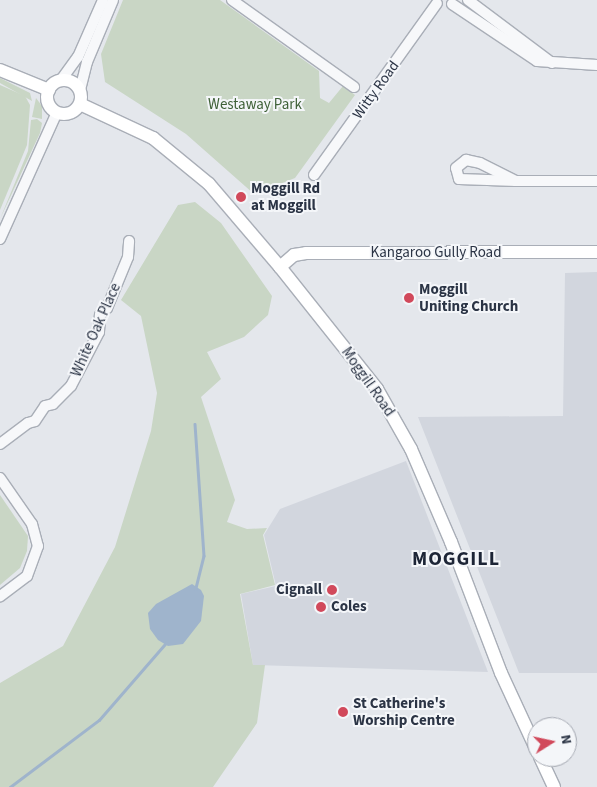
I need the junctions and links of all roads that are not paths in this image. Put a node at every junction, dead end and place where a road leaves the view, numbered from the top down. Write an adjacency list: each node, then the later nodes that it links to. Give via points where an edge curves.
1 (102, 0): 10 (street, via 78,56)
2 (113, 0): 13 (street, via 87,62)
3 (232, 0): 11 (street)
4 (468, 0): 7 (street)
5 (436, 2): 6 (street, Witty Road); 16 (street, Witty Road)
6 (455, 2): 7 (street, via 528,57)
7 (553, 64): 8 (street)
8 (597, 64)
9 (0, 70): 12 (main road)
10 (61, 80): 12 (main road); 13 (main road, via 73,82)
11 (354, 87)
12 (48, 90): 15 (main road, via 48,100)
13 (80, 90): 14 (main road)
14 (80, 104): 15 (main road, via 73,112); 22 (main road, Moggill Road, via 153,138 189,165 229,206)
15 (57, 112): 19 (street)
16 (314, 175)
17 (516, 181): 17 (street, via 459,179 456,168 466,160 473,160); 18 (street)
18 (597, 182)
19 (0, 239)
20 (129, 242): 23 (street, White Oak Place, via 128,258 107,308 100,315 99,332 71,386 53,404 45,406 35,421)
21 (597, 252): 22 (main road, Kangaroo Gully Road, via 306,253 294,255)
22 (280, 267): 26 (main road, Moggill Road, via 377,389 405,436)
23 (0, 444)
24 (0, 478): 25 (street, via 32,524 38,546 27,576)
25 (0, 596)
26 (527, 727)
27 (545, 767): 28 (main road)
28 (554, 787)

